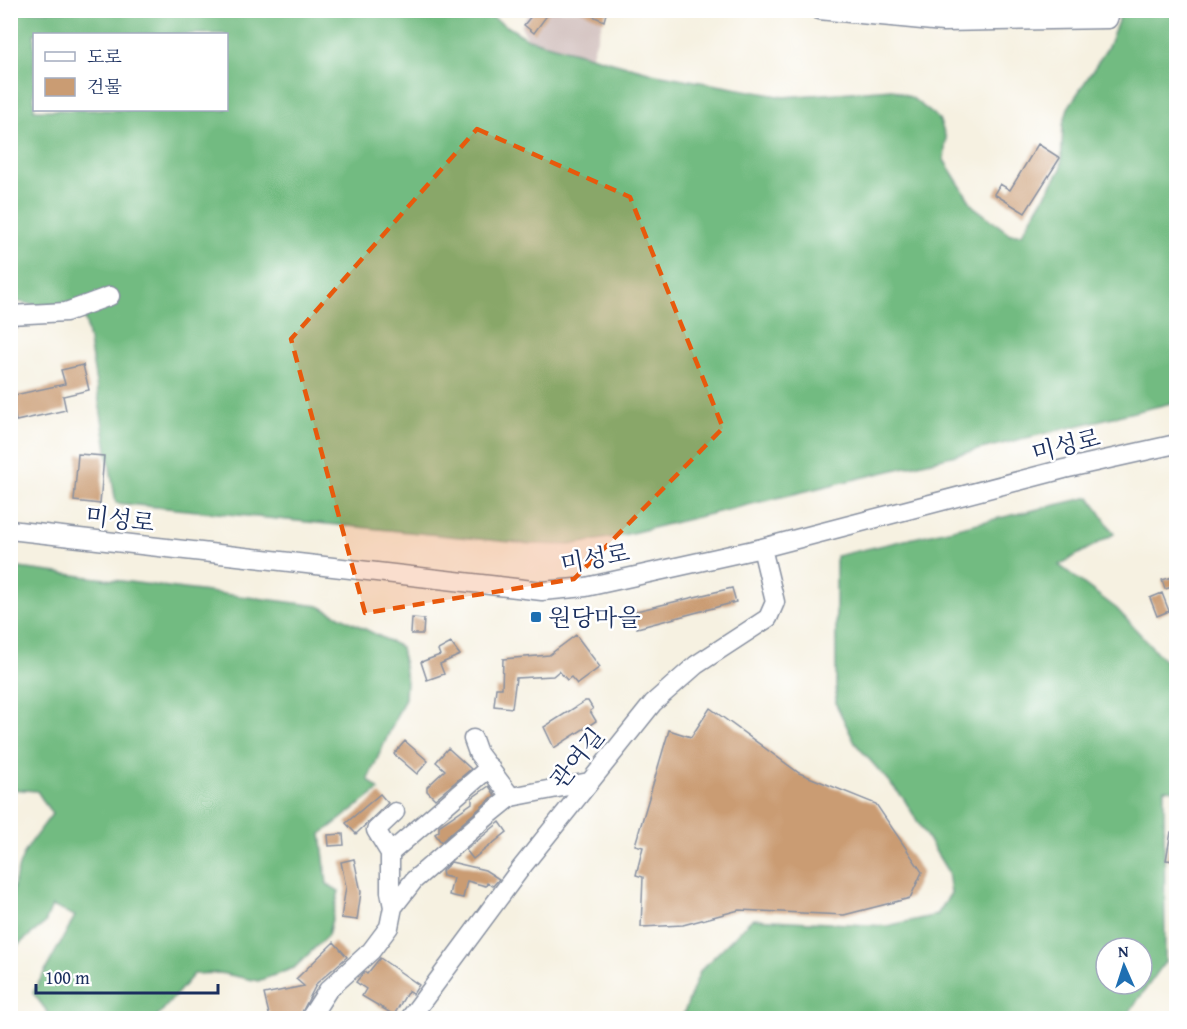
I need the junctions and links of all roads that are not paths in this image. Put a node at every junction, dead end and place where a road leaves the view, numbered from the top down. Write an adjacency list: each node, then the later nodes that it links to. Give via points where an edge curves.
1 (819, 10): 2 (street, via 943,22 1108,20)
2 (1111, 10)
3 (110, 296): 4 (street, via 66,312)
4 (10, 315)
5 (1176, 444): 7 (street, 미성로, via 1064,469)
6 (10, 530): 7 (street, 미성로, via 542,591 586,587)
7 (762, 548): 10 (street, 관여길, via 775,602 768,618 696,665 653,703)
8 (473, 739): 9 (street)
9 (490, 768): 11 (street); 13 (street)
10 (589, 782): 11 (street); 16 (street, 관여길)
11 (511, 797): 14 (street, via 414,880)
12 (395, 812): 13 (street, via 376,830)
13 (390, 853): 14 (street)
14 (393, 907): 15 (street, via 389,927 371,951 328,990)
15 (310, 1018)
16 (410, 1018)

